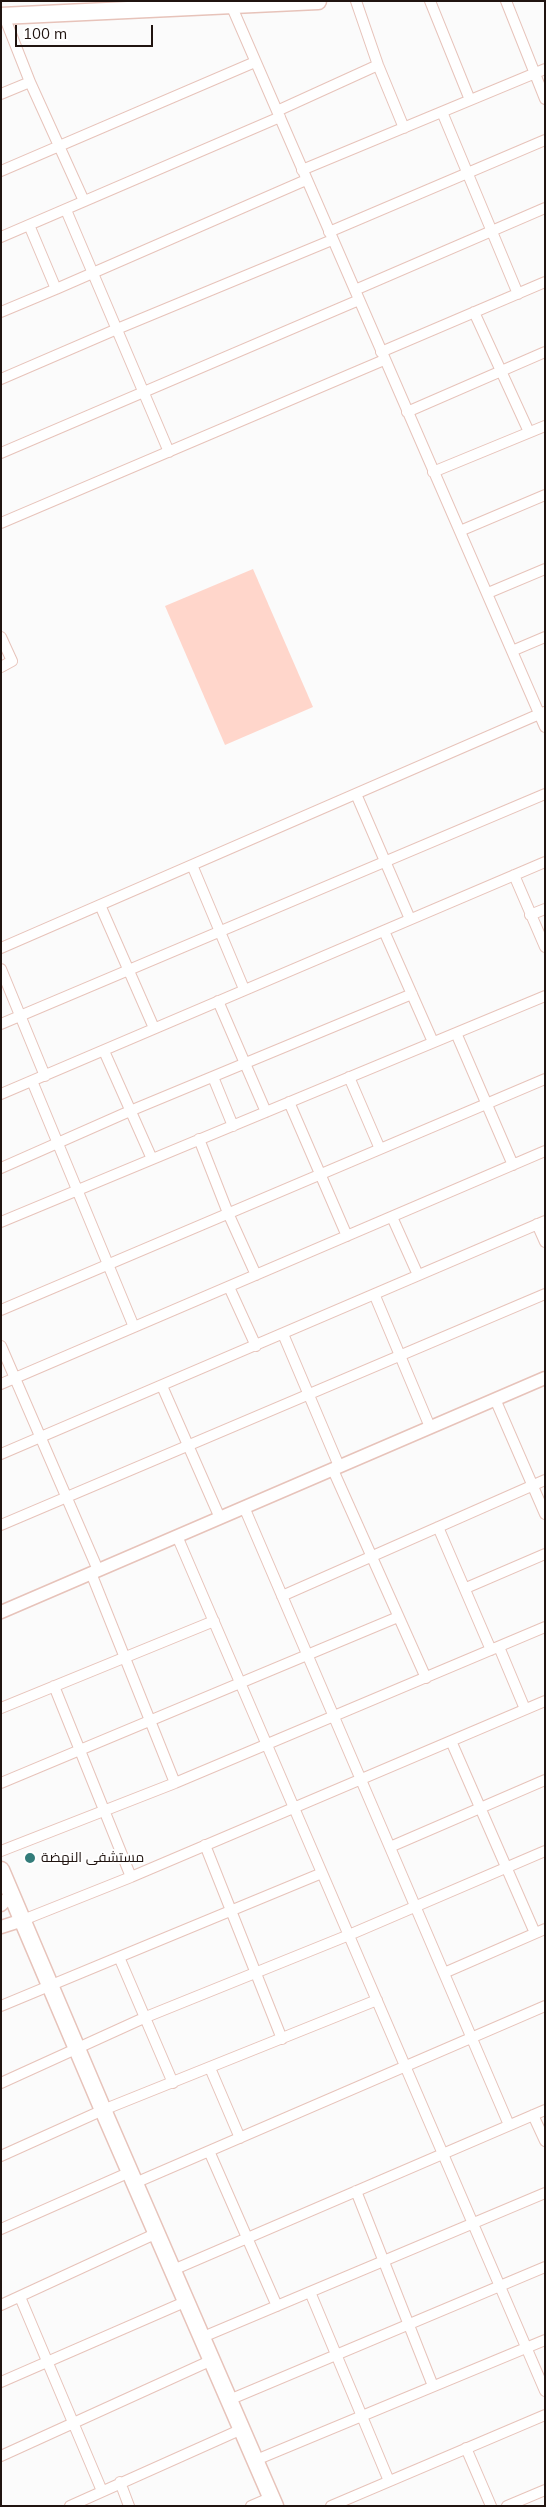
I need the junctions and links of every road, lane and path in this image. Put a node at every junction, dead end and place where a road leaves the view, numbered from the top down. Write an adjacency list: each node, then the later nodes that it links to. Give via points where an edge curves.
1 (318, 1): 5 (main road)
2 (356, 1): 8 (street)
3 (430, 1): 14 (street)
4 (506, 1): 10 (street)
5 (230, 5): 6 (main road); 7 (street)
6 (2, 16): 11 (street)
7 (255, 62): 16 (street); 19 (street)
8 (378, 65): 16 (street); 17 (street)
9 (545, 69): 10 (street)
10 (534, 74): 13 (street); 14 (street)
11 (30, 82): 12 (street); 19 (street)
12 (1, 94)
13 (545, 99)
14 (470, 100): 15 (street)
15 (442, 112): 17 (street); 22 (street)
16 (278, 114): 21 (street); 24 (street)
17 (404, 128): 21 (street)
18 (545, 140): 22 (street)
19 (60, 146): 20 (street); 24 (street)
20 (1, 170)
21 (302, 170): 23 (street)
22 (468, 173): 28 (street); 29 (street)
23 (306, 180): 29 (street); 31 (street)
24 (84, 202): 26 (street)
25 (545, 208): 28 (street)
26 (66, 210): 27 (street); 31 (street)
27 (29, 225): 30 (street); 33 (street)
28 (493, 231): 34 (street); 35 (street)
29 (331, 236): 35 (street); 38 (street)
30 (1, 237)
31 (93, 273): 33 (street); 38 (street)
32 (545, 282): 34 (street)
33 (56, 289): 36 (street)
34 (518, 294): 37 (street)
35 (357, 295): 40 (street); 43 (street)
36 (1, 312)
37 (474, 312): 40 (street); 41 (street)
38 (117, 329): 42 (street); 43 (street)
39 (545, 352): 41 (street)
40 (382, 356): 44 (street); 47 (street)
41 (500, 372): 44 (street); 46 (street)
42 (1, 379)
43 (143, 391): 47 (street); 48 (street)
44 (407, 412): 49 (street)
45 (545, 426): 46 (street)
46 (529, 432): 49 (street)
47 (169, 452): 51 (street)
48 (1, 453)
49 (434, 472): 52 (street)
50 (545, 496): 52 (street)
51 (1, 523)
52 (460, 531): 54 (street)
53 (545, 569): 54 (street)
54 (488, 593): 57 (street)
55 (1, 637): 58 (street, via 12,662)
56 (545, 637): 57 (street)
57 (512, 651): 59 (street)
58 (1, 667)
59 (542, 713): 60 (street); 61 (street)
60 (545, 727)
61 (356, 794): 63 (street); 65 (street)
62 (545, 794): 63 (street)
63 (384, 861): 70 (street); 71 (street)
64 (545, 862): 66 (street)
65 (192, 865): 67 (street); 71 (street)
66 (514, 876): 69 (street); 70 (street)
67 (100, 905): 74 (street); 76 (street)
68 (545, 909): 69 (street)
69 (530, 915): 73 (street)
70 (410, 919): 72 (street)
71 (219, 930): 76 (street); 77 (street)
72 (384, 931): 77 (street); 78 (street)
73 (545, 947)
74 (1, 948)
75 (1, 969): 81 (street)
76 (128, 970): 81 (street); 83 (street)
77 (244, 989): 80 (street)
78 (412, 994): 85 (street); 87 (street)
79 (545, 996): 84 (street)
80 (218, 1001): 83 (street); 87 (street)
81 (20, 1016): 82 (street); 88 (street)
82 (1, 1024)
83 (154, 1028): 86 (street)
84 (456, 1033): 85 (street); 95 (street)
85 (433, 1042): 90 (street)
86 (104, 1051): 88 (street); 96 (street)
87 (247, 1064): 89 (street); 97 (street)
88 (45, 1076): 92 (street)
89 (213, 1077): 96 (street); 98 (street)
90 (349, 1077): 94 (street); 101 (street)
91 (545, 1079): 95 (street)
92 (32, 1081): 93 (street); 100 (street)
93 (1, 1094)
94 (289, 1102): 97 (street); 106 (street)
95 (487, 1104): 101 (street); 104 (street)
96 (130, 1110): 100 (street); 103 (street)
97 (266, 1112): 98 (street)
98 (232, 1126): 99 (street)
99 (199, 1139): 103 (street); 108 (street)
100 (58, 1144): 105 (street); 107 (street)
101 (380, 1149): 106 (street)
102 (545, 1152): 104 (street)
103 (152, 1158): 107 (street)
104 (513, 1165): 109 (street)
105 (1, 1168)
106 (320, 1174): 108 (street); 112 (street)
107 (78, 1190): 110 (street); 114 (street)
108 (228, 1213): 114 (street); 115 (street)
109 (392, 1217): 112 (street); 116 (street)
110 (1, 1222)
111 (541, 1223): 113 (street); 116 (street)
112 (347, 1236): 115 (street)
113 (545, 1242)
114 (109, 1264): 120 (street); 121 (street)
115 (256, 1275): 117 (street)
116 (418, 1276): 119 (street)
117 (228, 1287): 121 (street); 124 (street)
118 (545, 1294): 125 (street)
119 (375, 1296): 122 (street); 125 (street)
120 (1, 1310)
121 (134, 1327): 126 (street)
122 (283, 1334): 124 (street); 130 (street)
123 (1, 1346): 126 (street)
124 (256, 1346): 129 (street)
125 (400, 1355): 130 (street); 132 (street)
126 (15, 1378): 128 (street); 133 (street)
127 (545, 1378): 131 (street)
128 (1, 1384)
129 (162, 1386): 133 (street); 134 (street)
130 (308, 1394): 134 (street); 136 (street)
131 (495, 1399): 132 (street); 138 (street)
132 (430, 1427): 136 (street)
133 (40, 1438): 135 (street); 139 (street)
134 (188, 1445): 139 (street); 142 (street)
135 (1, 1454)
136 (336, 1468): 140 (street); 147 (street)
137 (545, 1480): 138 (street)
138 (533, 1486): 141 (street); 144 (street)
139 (67, 1497): 143 (street); 148 (street)
140 (244, 1507): 142 (street); 150 (street)
141 (545, 1514)
142 (220, 1518): 145 (street)
143 (1, 1525)
144 (438, 1527): 147 (street); 149 (street)
145 (177, 1536): 148 (street); 153 (street)
146 (545, 1554): 149 (street)
147 (371, 1557): 150 (street); 152 (street)
148 (95, 1572): 151 (street); 157 (street)
149 (466, 1588): 155 (street)
150 (282, 1596): 156 (street)
151 (1, 1612)
152 (398, 1617): 156 (street); 158 (street)
153 (214, 1621): 157 (street); 159 (street)
154 (545, 1627): 155 (street)
155 (495, 1649): 158 (street); 163 (street)
156 (307, 1655): 159 (street); 164 (street)
157 (125, 1658): 160 (street); 165 (street)
158 (426, 1678): 164 (street)
159 (240, 1684): 165 (street); 167 (street)
160 (54, 1686): 162 (street); 168 (street)
161 (545, 1701): 163 (street)
162 (1, 1708)
163 (525, 1710): 166 (street)
164 (334, 1716): 167 (street); 169 (street)
165 (150, 1721): 168 (street); 172 (street)
166 (451, 1740): 169 (street); 174 (street)
167 (267, 1744): 172 (street); 173 (street)
168 (80, 1752): 171 (street); 175 (street)
169 (360, 1779): 173 (street); 177 (street)
170 (545, 1780): 174 (street)
171 (1, 1783)
172 (174, 1783): 175 (street)
173 (294, 1807): 176 (street); 182 (street)
174 (481, 1808): 177 (street); 180 (street)
175 (103, 1810): 179 (street); 183 (street)
176 (205, 1845): 183 (street); 186 (street)
177 (390, 1847): 185 (street)
178 (545, 1851): 180 (street)
179 (1, 1852)
180 (507, 1867): 185 (street); 189 (street)
181 (1, 1870): 184 (main road)
182 (322, 1873): 186 (street); 190 (street)
183 (131, 1876): 187 (street)
184 (6, 1899): 187 (main road)
185 (415, 1907): 190 (street); 193 (street)
186 (231, 1910): 191 (street); 192 (street)
187 (23, 1920): 188 (street); 194 (main road)
188 (1, 1927)
189 (540, 1931): 193 (street)
190 (349, 1935): 192 (street); 195 (street)
191 (119, 1957): 194 (street); 198 (street)
192 (255, 1972): 198 (street); 200 (street)
193 (444, 1973): 199 (street)
194 (50, 1984): 196 (street); 201 (main road)
195 (377, 2000): 200 (street); 202 (street)
196 (1, 2006)
197 (545, 2006): 199 (street)
198 (146, 2017): 201 (street); 205 (street)
199 (471, 2038): 202 (street); 209 (street)
200 (282, 2039): 203 (street)
201 (77, 2048): 204 (street); 206 (main road)
202 (405, 2066): 210 (street); 213 (street)
203 (210, 2068): 205 (street); 210 (street)
204 (1, 2083)
205 (173, 2083): 206 (street)
206 (103, 2110): 214 (street); 215 (main road)
207 (545, 2110): 208 (street)
208 (533, 2115): 209 (street); 211 (street)
209 (509, 2126): 213 (street)
210 (240, 2138): 212 (street)
211 (545, 2140)
212 (209, 2151): 215 (street); 221 (street)
213 (443, 2154): 216 (street); 218 (street)
214 (1, 2156)
215 (132, 2178): 219 (street); 220 (main road)
216 (356, 2191): 221 (street); 222 (street)
217 (545, 2193): 218 (street)
218 (473, 2223): 222 (street); 225 (street)
219 (1, 2229)
220 (157, 2233): 224 (main road); 227 (street)
221 (246, 2238): 224 (street); 230 (street)
222 (384, 2261): 226 (street); 231 (street)
223 (545, 2267): 225 (street)
224 (173, 2270): 228 (main road)
225 (500, 2286): 231 (street); 234 (street)
226 (310, 2292): 230 (street); 235 (street)
227 (20, 2296): 229 (street); 237 (street)
228 (187, 2301): 232 (main road); 237 (street)
229 (1, 2305)
230 (277, 2306): 232 (street)
231 (408, 2325): 235 (street); 239 (street)
232 (203, 2337): 236 (main road)
233 (545, 2340): 234 (street)
234 (526, 2348): 239 (street); 240 (street)
235 (336, 2354): 241 (street); 243 (street)
236 (212, 2360): 241 (main road); 244 (street)
237 (47, 2362): 238 (street); 244 (street)
238 (1, 2382)
239 (434, 2386): 243 (street)
240 (545, 2391)
241 (229, 2400): 245 (main road)
242 (545, 2415): 246 (street)
243 (362, 2416): 248 (street); 249 (street)
244 (72, 2425): 247 (street); 252 (street)
245 (242, 2429): 248 (main road); 250 (street)
246 (466, 2448): 249 (street); 258 (street)
247 (1, 2456)
248 (256, 2460): 253 (main road)
249 (389, 2481): 257 (street)
250 (120, 2482): 252 (street); 255 (street)
251 (545, 2490): 259 (street)
252 (102, 2491): 254 (street)
253 (273, 2501): 256 (street)
254 (70, 2506)
255 (129, 2506)
256 (251, 2506)
257 (332, 2506)
258 (491, 2506)
259 (507, 2506)

